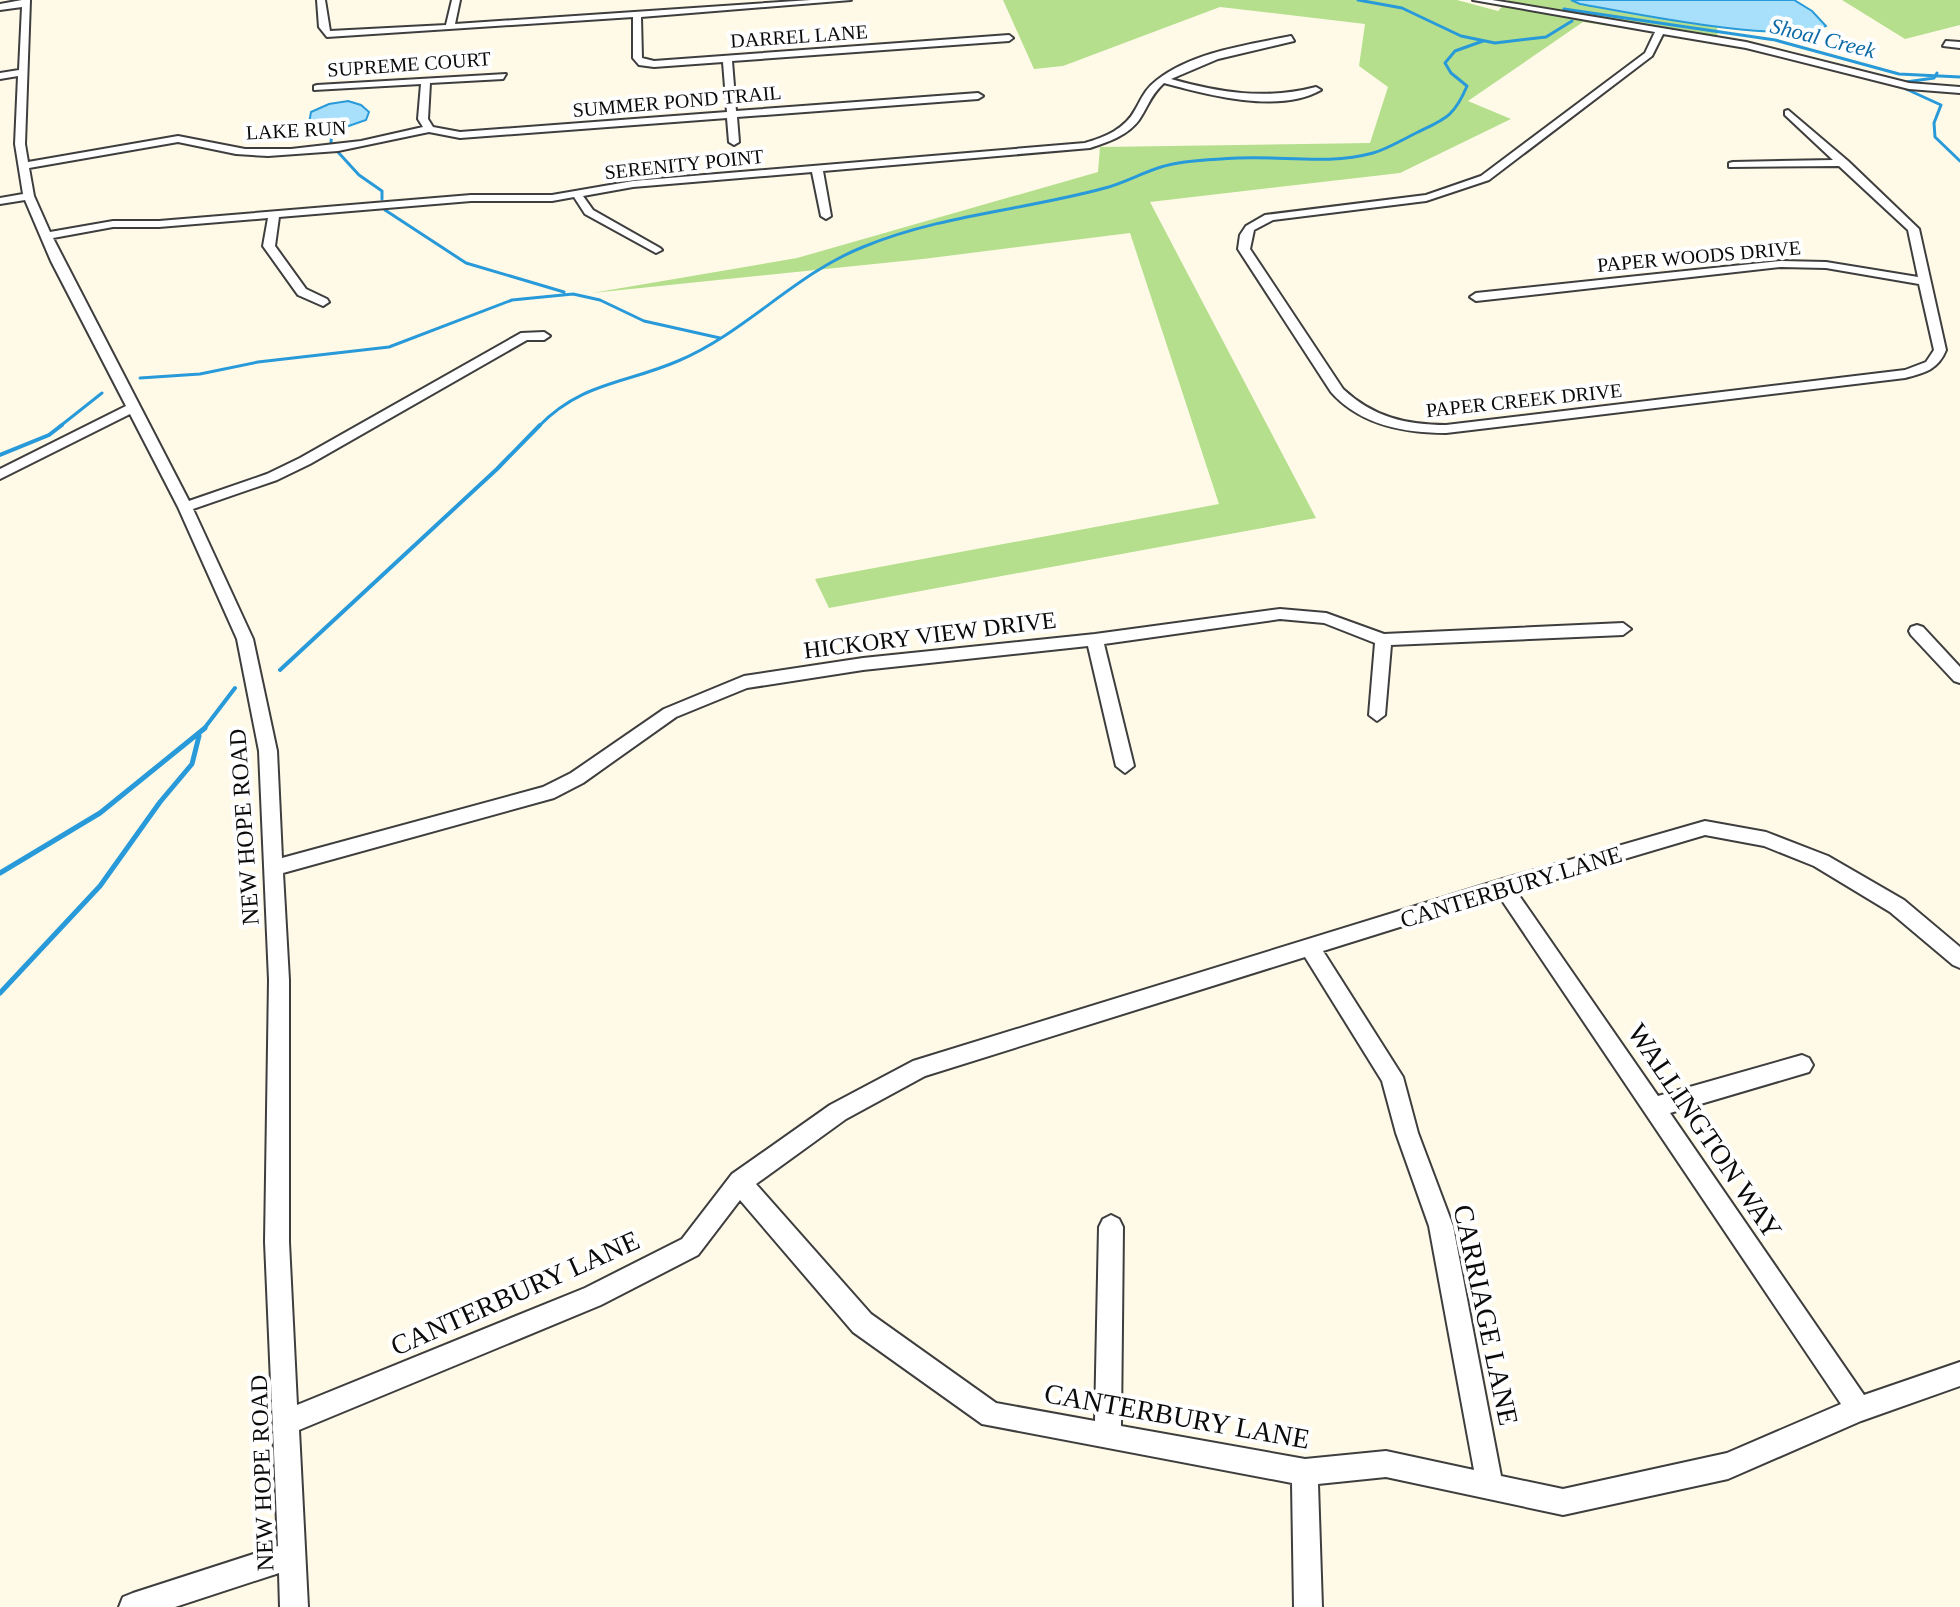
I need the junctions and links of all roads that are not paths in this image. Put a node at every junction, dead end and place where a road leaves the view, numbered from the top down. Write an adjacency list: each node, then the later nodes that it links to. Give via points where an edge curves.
1 (321, 0): 9 (street, via 327,34)
2 (456, 0): 9 (street)
3 (847, 0): 6 (street)
4 (1477, 0): 10 (street)
5 (26, 2): 7 (street); 16 (street, NEW HOPE ROAD)
6 (728, 4): 8 (street)
7 (0, 7)
8 (637, 14): 9 (street, via 590,13); 15 (street, DARREL LANE, via 642,63)
9 (450, 27)
10 (1660, 31): 23 (street, via 1746,45 1909,86); 40 (street, PAPER CREEK DRIVE, via 1649,54 1465,188 1416,201 1283,214 1248,229 1244,249 1351,405 1394,424 1446,429 1905,374 1937,361 1940,350)
11 (1009, 38): 15 (street, DARREL LANE)
12 (1291, 39): 20 (street, SERENITY POINT, via 1219,56)
13 (1946, 44): 14 (street)
14 (1960, 45)
15 (727, 60): 26 (street)
16 (23, 72): 17 (street); 31 (street, NEW HOPE ROAD)
17 (0, 76)
18 (503, 76): 19 (street, SUPREME COURT)
19 (426, 81): 21 (street, SUPREME COURT); 27 (street, via 423,119)
20 (1166, 81): 22 (street, via 1256,98); 32 (street, SERENITY POINT, via 1147,94 1130,127 1086,146)
21 (317, 88)
22 (1316, 90)
23 (1960, 90)
24 (978, 96): 26 (street, SUMMER POND TRAIL)
25 (1788, 113): 29 (street, PAPER CREEK DRIVE)
26 (730, 115): 27 (street, SUMMER POND TRAIL, via 488,134); 28 (street)
27 (429, 129): 31 (street, LAKE RUN, via 362,144 266,152 178,139)
28 (734, 142)
29 (1844, 163): 30 (street); 40 (street, PAPER CREEK DRIVE, via 1913,229)
30 (1733, 165)
31 (23, 166): 34 (street, NEW HOPE ROAD)
32 (817, 169): 33 (street, SERENITY POINT, via 633,184); 37 (street)
33 (577, 194): 36 (street, SERENITY POINT); 39 (street, via 589,212)
34 (29, 196): 35 (street); 38 (street, NEW HOPE ROAD)
35 (0, 201)
36 (274, 214): 38 (street, SERENITY POINT, via 113,224); 42 (street, via 269,246 302,292)
37 (826, 216)
38 (46, 236): 44 (street, NEW HOPE ROAD)
39 (656, 250)
40 (1926, 282): 41 (street, PAPER WOODS DRIVE, via 1826,265 1781,264)
41 (1476, 297)
42 (323, 302)
43 (544, 336): 46 (street, via 525,336 272,477)
44 (134, 407): 45 (street); 46 (street, NEW HOPE ROAD)
45 (0, 475)
46 (185, 507): 54 (street, NEW HOPE ROAD, via 245,639 255,676 268,751)
47 (1623, 629): 50 (street, HICKORY VIEW DRIVE)
48 (1917, 631): 51 (street)
49 (1095, 640): 50 (street, HICKORY VIEW DRIVE, via 1280,614 1326,618); 53 (street); 54 (street, HICKORY VIEW DRIVE, via 744,682 670,713 548,793)
50 (1383, 640): 52 (street)
51 (1960, 677)
52 (1377, 715)
53 (1125, 766)
54 (276, 867): 64 (street, NEW HOPE ROAD, via 277,1242)
55 (1503, 887): 56 (street, CANTERBURY LANE); 57 (street, CANTERBURY LANE, via 1705,828 1766,839 1821,861 1897,906); 59 (street, WALLINGTON WAY)
56 (1310, 948): 60 (street, CANTERBURY LANE, via 920,1068 838,1112); 67 (street, CARRIAGE LANE, via 1392,1077 1441,1226)
57 (1960, 959)
58 (1802, 1065): 59 (street)
59 (1652, 1108): 63 (street, WALLINGTON WAY)
60 (740, 1182): 64 (street, CANTERBURY LANE, via 690,1247 593,1297); 65 (street, CANTERBURY LANE, via 862,1323 991,1415)
61 (1111, 1227): 65 (street)
62 (1960, 1374): 63 (street, CANTERBURY LANE)
63 (1859, 1409): 67 (street, CANTERBURY LANE, via 1728,1466 1563,1502)
64 (287, 1422): 68 (street, NEW HOPE ROAD)
65 (1108, 1436): 66 (street, CANTERBURY LANE)
66 (1305, 1472): 67 (street, CANTERBURY LANE, via 1386,1464); 71 (street)
67 (1490, 1484)
68 (289, 1556): 69 (street); 70 (street, NEW HOPE ROAD)
69 (133, 1607)
70 (294, 1607)
71 (1308, 1607)

